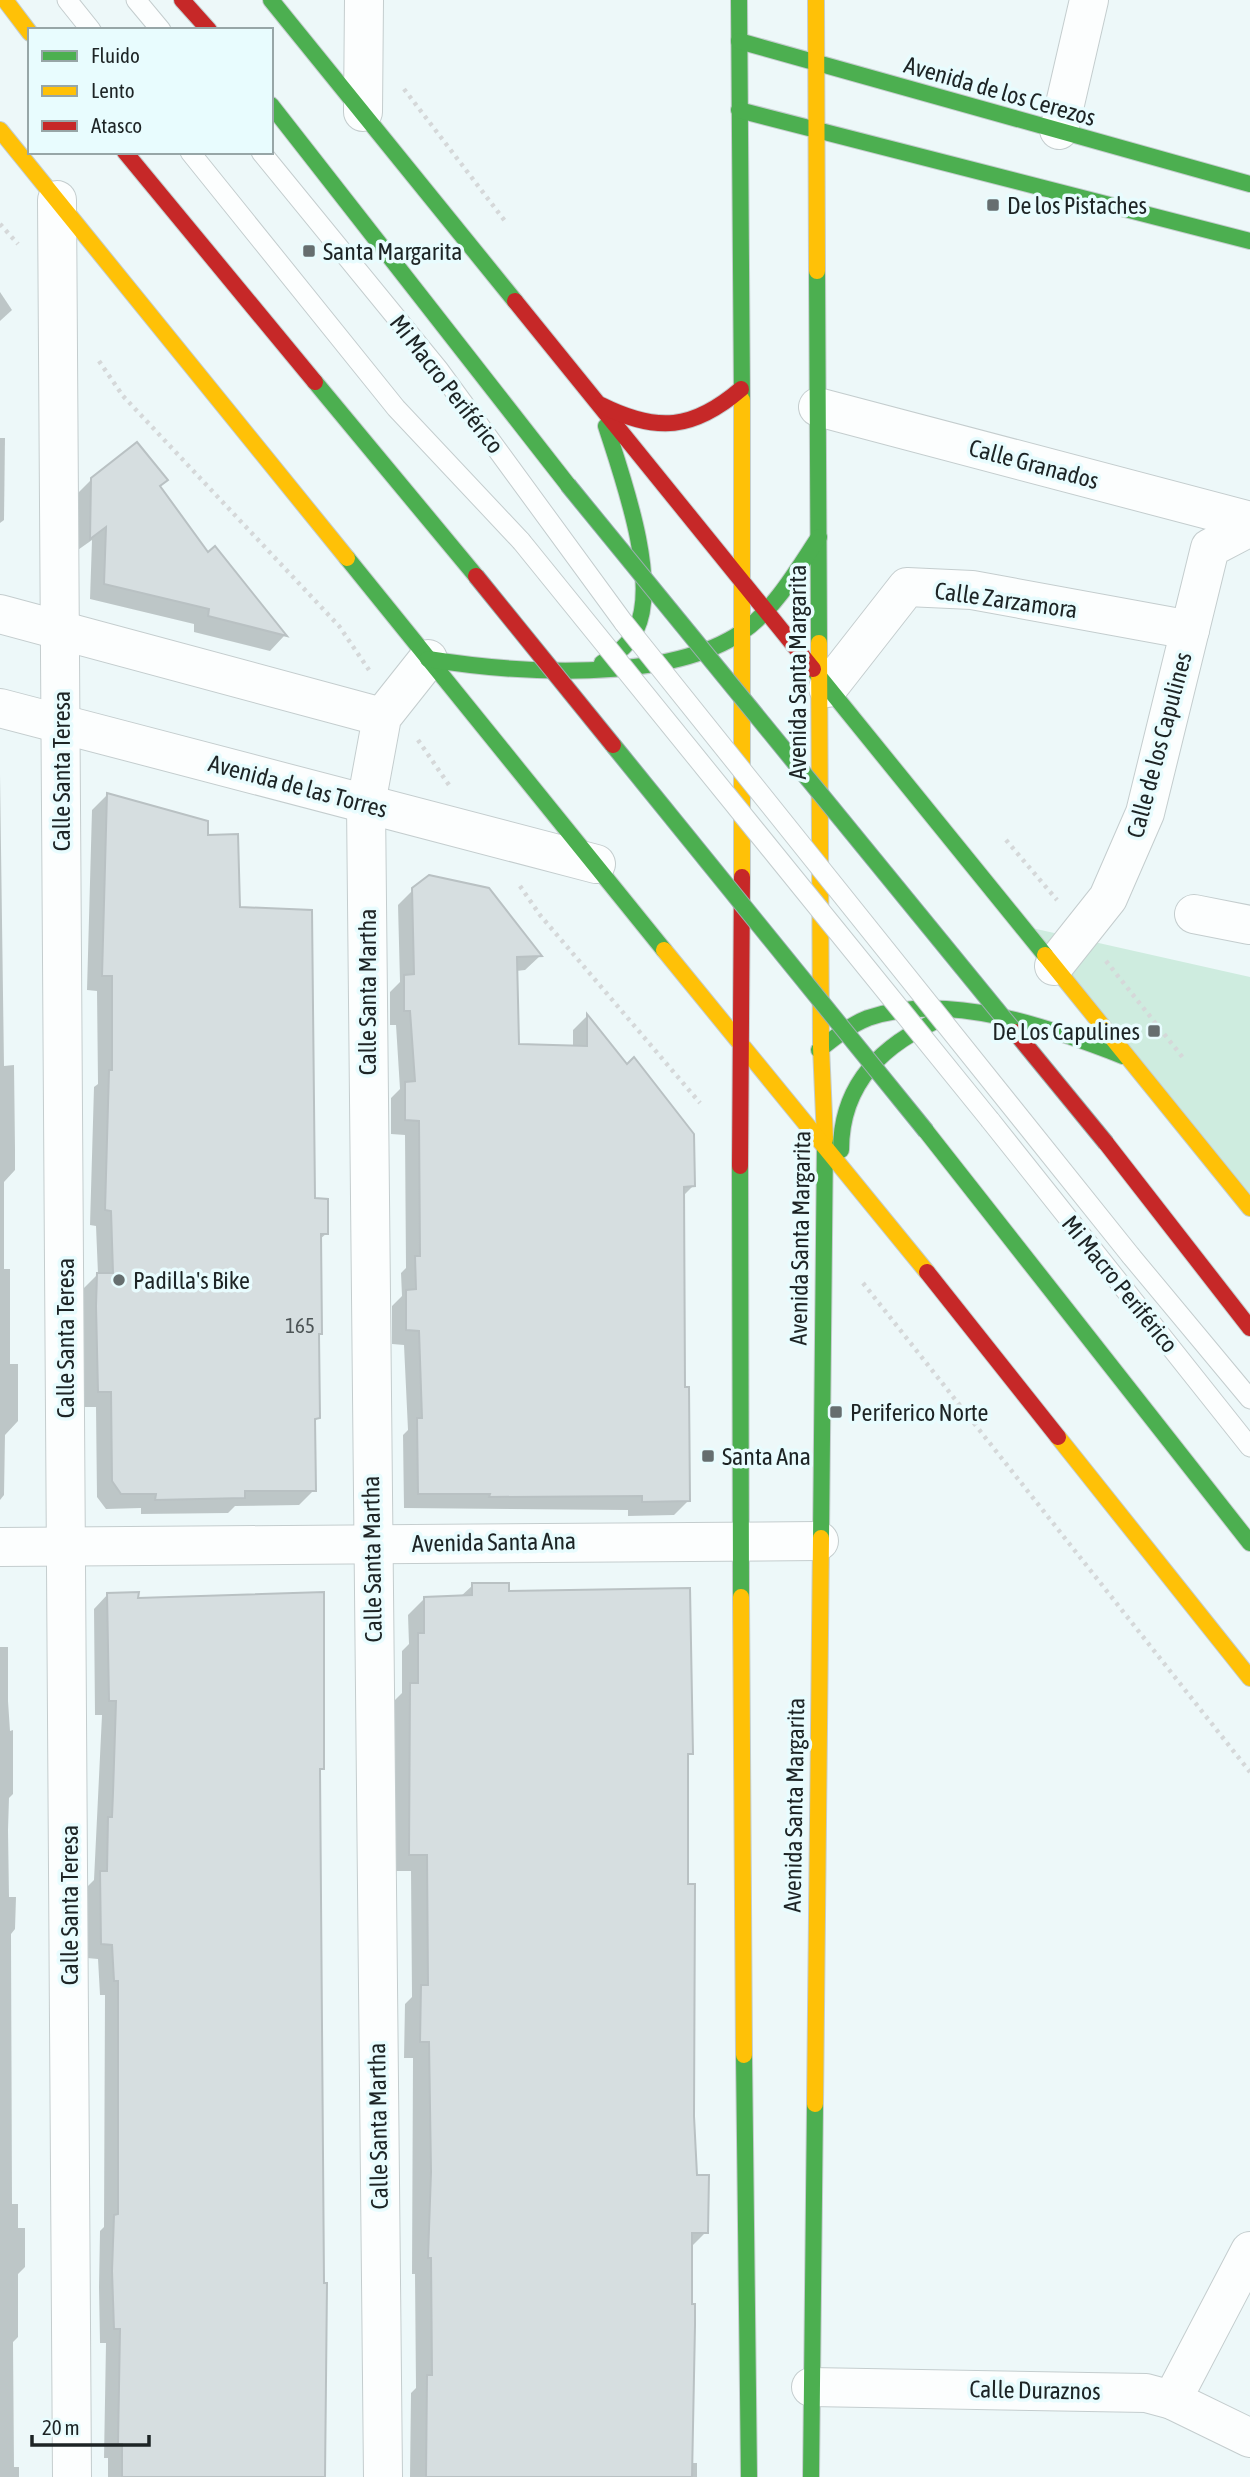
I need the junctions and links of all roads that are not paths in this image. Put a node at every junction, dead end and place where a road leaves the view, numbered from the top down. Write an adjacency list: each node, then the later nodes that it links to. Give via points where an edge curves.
1 (5, 0): 15 (main road)
2 (67, 0): 11 (lane)
3 (136, 0): 12 (lane)
4 (182, 0): 13 (main road)
5 (195, 0): 14 (main road)
6 (271, 0): 20 (main road)
7 (364, 0): 20 (street)
8 (739, 0): 16 (main road, Avenida Santa Margarita)
9 (817, 0): 17 (main road, Avenida Santa Margarita)
10 (1089, 0): 23 (street)
11 (89, 28)
12 (158, 28)
13 (207, 28)
14 (215, 28)
15 (28, 30)
16 (739, 41): 17 (main road, Avenida de los Cerezos); 19 (main road, Avenida Santa Margarita)
17 (817, 63): 22 (main road, Avenida Santa Margarita); 23 (main road, Avenida de los Cerezos)
18 (273, 108): 63 (main road, bridge, via 568,485 1106,1143)
19 (739, 110): 22 (main road); 30 (main road, Avenida Santa Margarita)
20 (363, 112): 31 (main road)
21 (0, 130): 28 (main road)
22 (817, 130): 29 (main road); 32 (main road, Avenida Santa Margarita)
23 (1059, 130): 27 (main road, Avenida de los Cerezos)
24 (127, 154): 68 (main road, bridge, via 926,1131)
25 (192, 154): 65 (lane, Mi Macro Periférico, bridge, via 396,408 521,541)
26 (263, 154): 64 (lane, Mi Macro Periférico, bridge, via 439,370 624,623)
27 (1250, 184)
28 (57, 200): 39 (street, Calle Santa Teresa); 42 (main road)
29 (1250, 241)
30 (741, 389): 31 (main road, via 710,414 673,426 634,421); 36 (main road, Avenida Santa Margarita)
31 (599, 404): 36 (main road); 43 (main road, via 626,490 644,582 640,622 620,654)
32 (818, 407): 33 (street, Calle Granados); 35 (main road, Avenida Santa Margarita)
33 (1250, 521)
34 (1250, 527): 40 (street, Calle de los Capulines, via 1210,548)
35 (819, 537): 37 (main road); 44 (main road, Avenida Santa Margarita)
36 (741, 581): 37 (main road); 41 (main road, Avenida Santa Margarita)
37 (764, 610): 41 (main road); 44 (main road)
38 (0, 614): 39 (street)
39 (60, 630): 46 (street); 47 (street, Calle Santa Teresa)
40 (1190, 630): 44 (street, Calle Zarzamora, via 972,590 907,587); 52 (street, Calle de los Capulines, via 1145,813 1126,862 1108,898)
41 (743, 632): 43 (main road, via 689,656); 54 (main road, Avenida Santa Margarita)
42 (428, 659): 43 (main road, via 501,670); 46 (street, Calle Santa Martha); 49 (main road)
43 (587, 672)
44 (823, 683): 52 (main road); 55 (main road, Avenida Santa Margarita)
45 (0, 708): 47 (street, Avenida de las Torres)
46 (387, 710): 48 (street, Calle Santa Martha)
47 (61, 724): 48 (street, Avenida de las Torres); 70 (street, Calle Santa Teresa)
48 (366, 804): 49 (street, Avenida de las Torres); 69 (street, Calle Santa Martha)
49 (596, 864): 54 (main road)
50 (1195, 914): 51 (street)
51 (1250, 925)
52 (1054, 966): 56 (main road)
53 (967, 1012): 55 (main road, via 872,1017); 56 (main road, via 1040,1026); 61 (main road, via 918,1028 877,1059 847,1108 839,1136)
54 (740, 1042): 58 (main road); 60 (main road, Avenida Santa Margarita)
55 (821, 1047): 57 (main road); 59 (main road, Avenida Santa Margarita)
56 (1129, 1058): 62 (main road)
57 (803, 1063)
58 (781, 1084): 59 (main road); 60 (main road, via 752,1122)
59 (825, 1144): 61 (main road); 67 (main road, Avenida Santa Margarita)
60 (740, 1164): 66 (main road, Avenida Santa Margarita)
61 (843, 1167): 72 (main road)
62 (1250, 1208)
63 (1250, 1328)
64 (1250, 1399)
65 (1250, 1447)
66 (741, 1540): 67 (street, Avenida Santa Ana); 69 (street, Avenida Santa Ana); 79 (main road, Avenida Santa Margarita)
67 (819, 1541): 74 (main road, Avenida Santa Margarita)
68 (1250, 1543)
69 (371, 1544): 70 (street, Avenida Santa Ana); 78 (street, Calle Santa Martha)
70 (66, 1546): 71 (street, Avenida Santa Ana); 77 (street, Calle Santa Teresa)
71 (0, 1547)
72 (1250, 1678)
73 (1250, 2251): 75 (street)
74 (811, 2387): 75 (street, Calle Duraznos, via 1115,2391); 80 (main road, Avenida Santa Margarita)
75 (1171, 2400): 76 (street, Calle Duraznos)
76 (1250, 2438)
77 (72, 2477)
78 (383, 2477)
79 (749, 2477)
80 (811, 2477)

